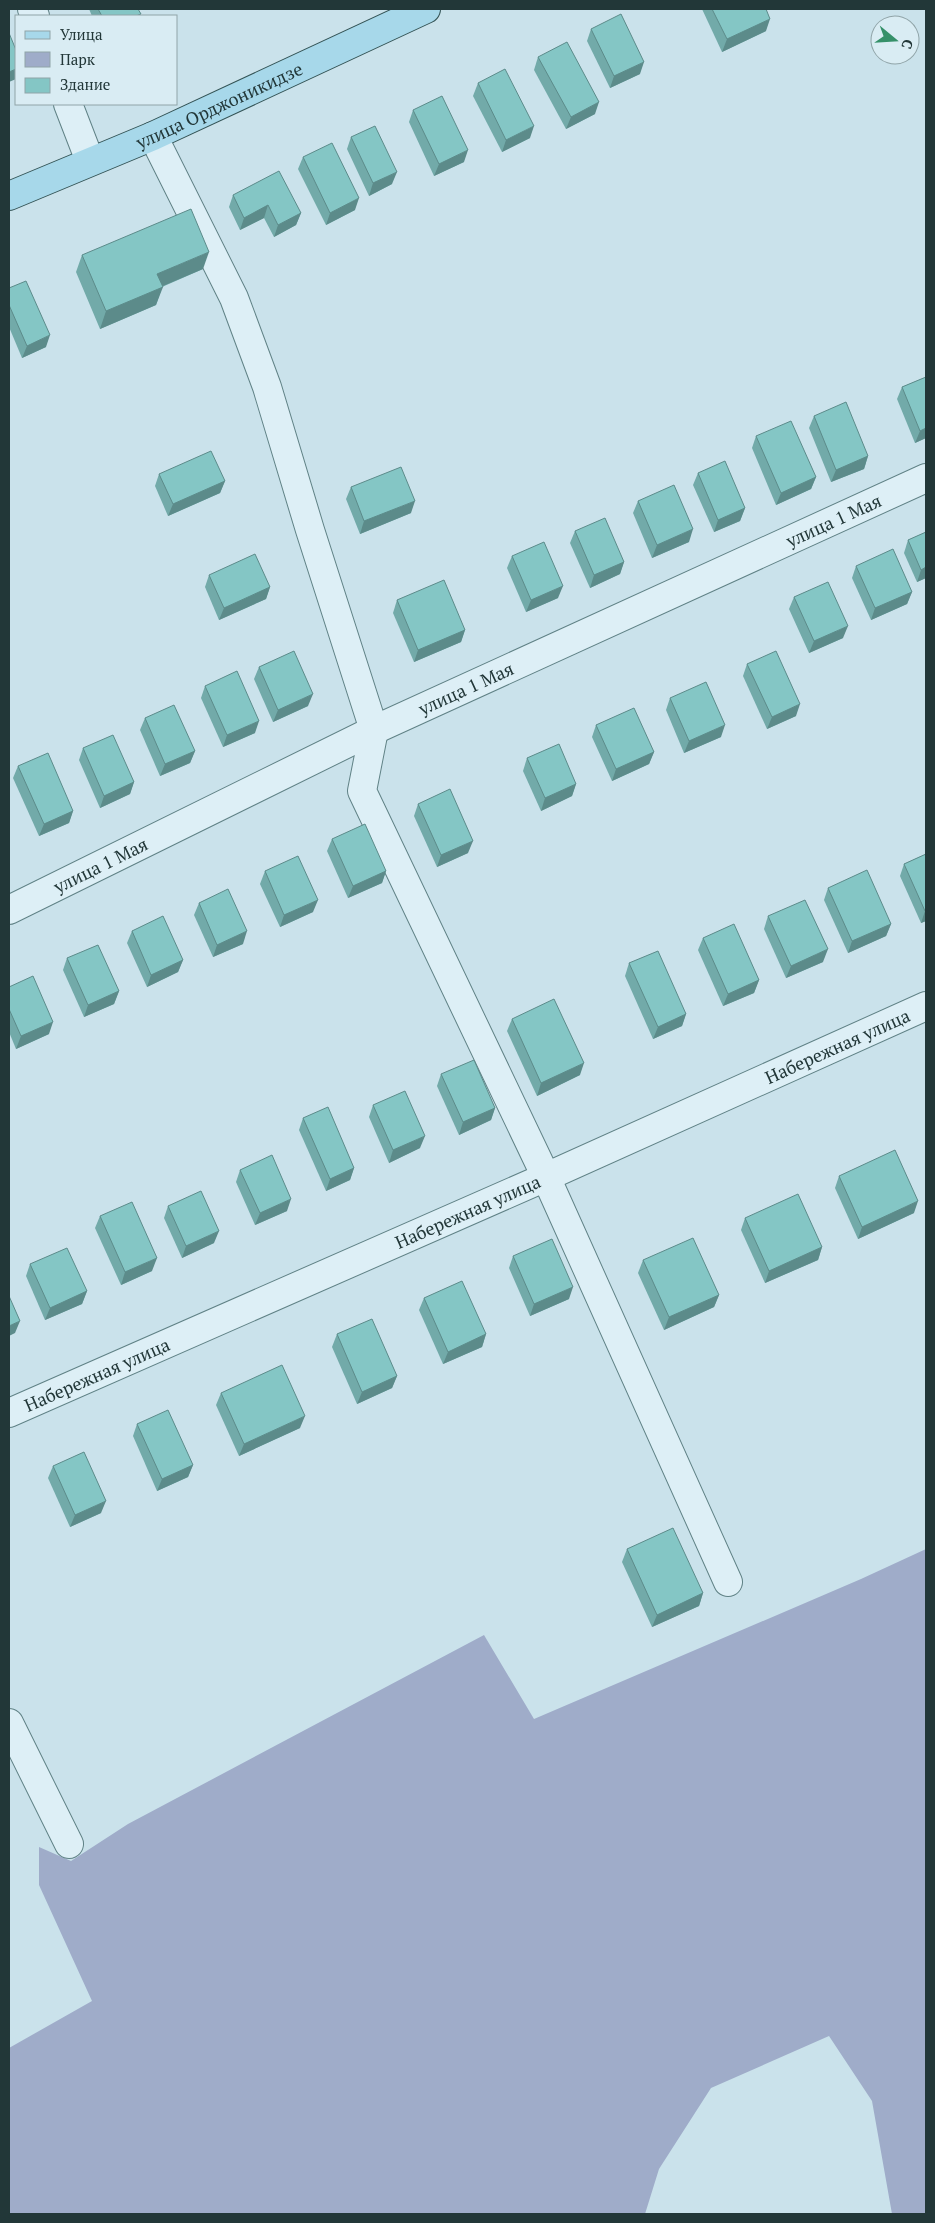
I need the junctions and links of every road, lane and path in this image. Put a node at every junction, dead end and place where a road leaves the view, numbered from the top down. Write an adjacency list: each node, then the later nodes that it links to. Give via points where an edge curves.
1 (426, 9): 3 (main road, улица Орджоникидзе)
2 (68, 105): 4 (street)
3 (153, 136): 4 (main road, улица Орджоникидзе); 7 (street, via 234,298 260,369)
4 (90, 161): 5 (main road, улица Орджоникидзе)
5 (9, 196)
6 (926, 478): 7 (street, улица 1 Мая)
7 (374, 730): 8 (street, улица 1 Мая); 10 (street, via 362,791)
8 (9, 910)
9 (926, 1006): 10 (street, Набережная улица)
10 (546, 1177): 11 (street, Набережная улица); 12 (street)
11 (9, 1414)
12 (728, 1582)
13 (9, 1723): 14 (street)
14 (69, 1844)

